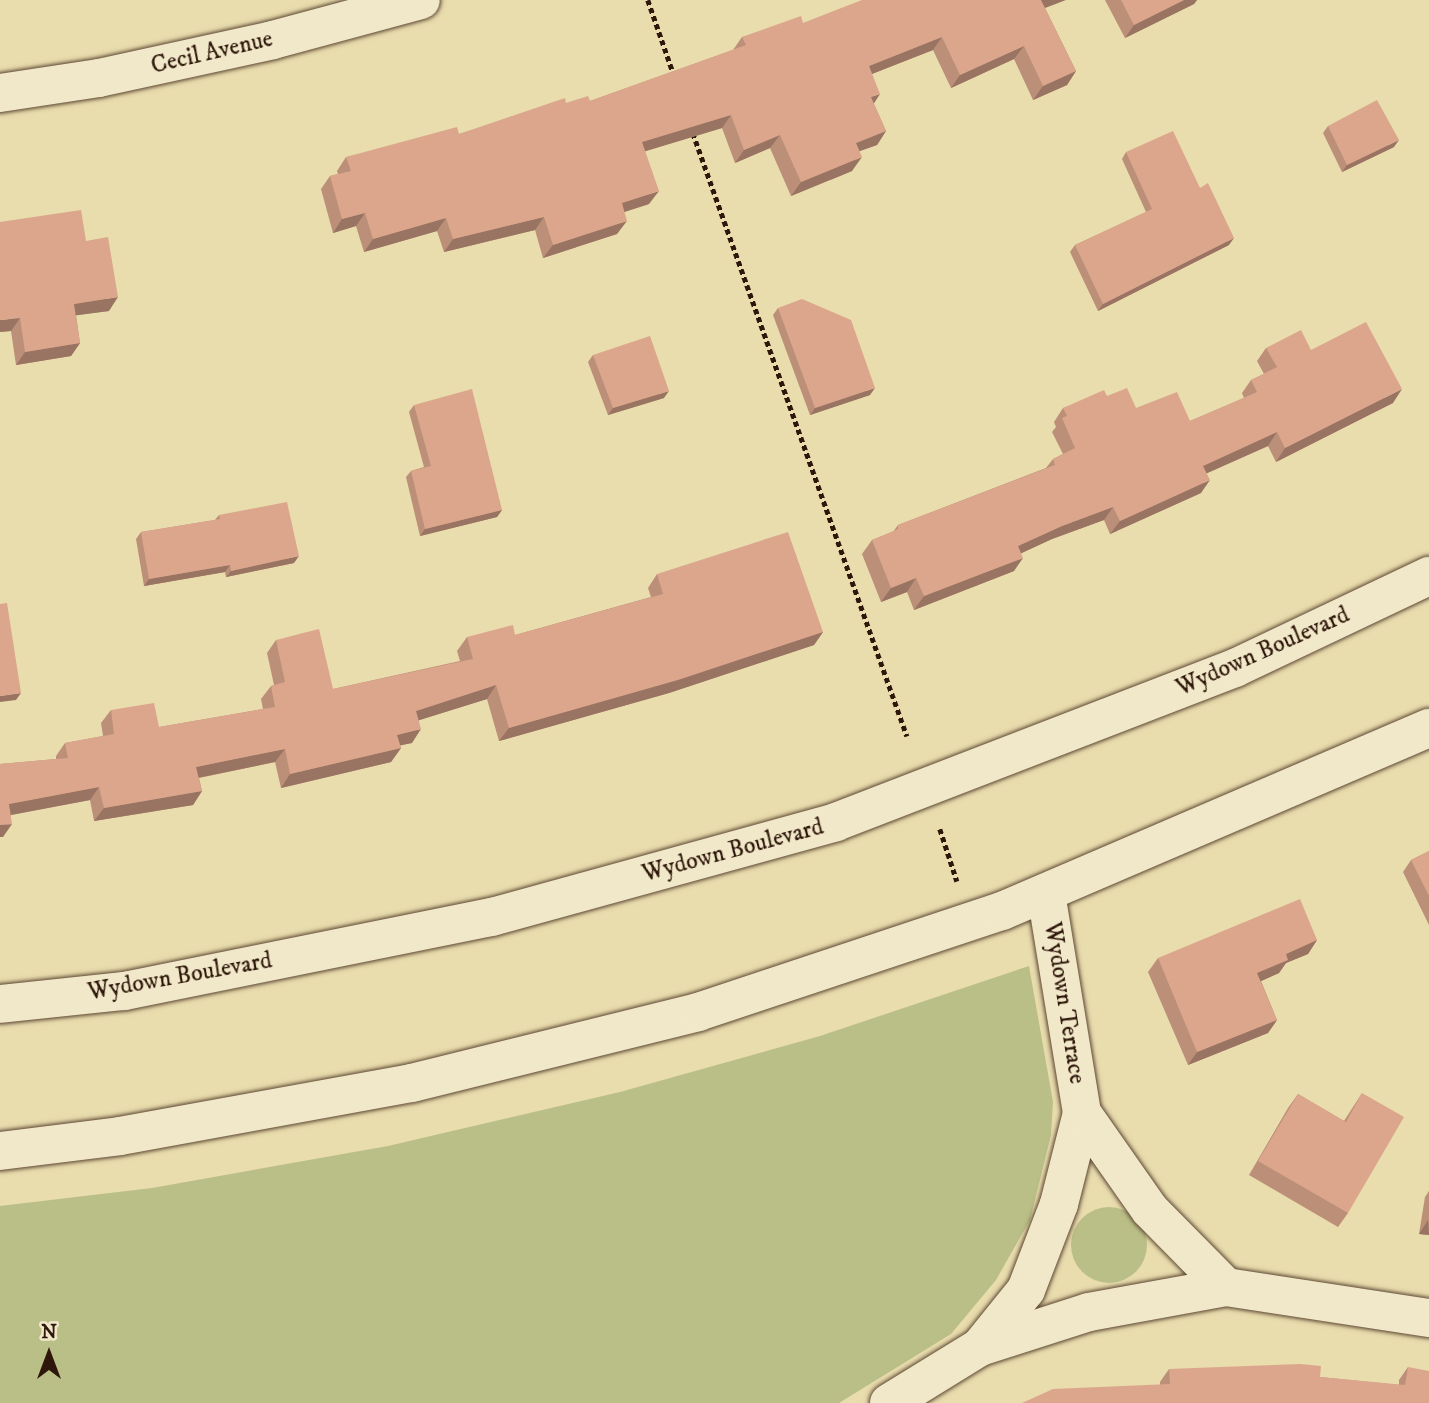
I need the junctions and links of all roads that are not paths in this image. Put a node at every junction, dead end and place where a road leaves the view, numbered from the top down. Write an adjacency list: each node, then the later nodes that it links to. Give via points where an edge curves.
1 (421, 0): 2 (street, Cecil Avenue, via 273,40 99,78)
2 (0, 93)
3 (1429, 576): 6 (street, Wydown Boulevard, via 1235,668 836,822 492,917 124,991)
4 (1429, 728): 5 (street)
5 (1046, 894): 7 (street, Wydown Terrace); 8 (street, via 958,928 698,1012 425,1080 120,1136)
6 (0, 1004)
7 (1082, 1113): 9 (street, Wydown Terrace, via 1150,1210); 11 (street, Wydown Terrace, via 1059,1204 1026,1290)
8 (0, 1151)
9 (1226, 1287): 10 (street, Wydown Terrace); 11 (street, Wydown Terrace, via 1090,1312)
10 (1429, 1318)
11 (980, 1347): 12 (street, Wydown Terrace)
12 (889, 1403)

